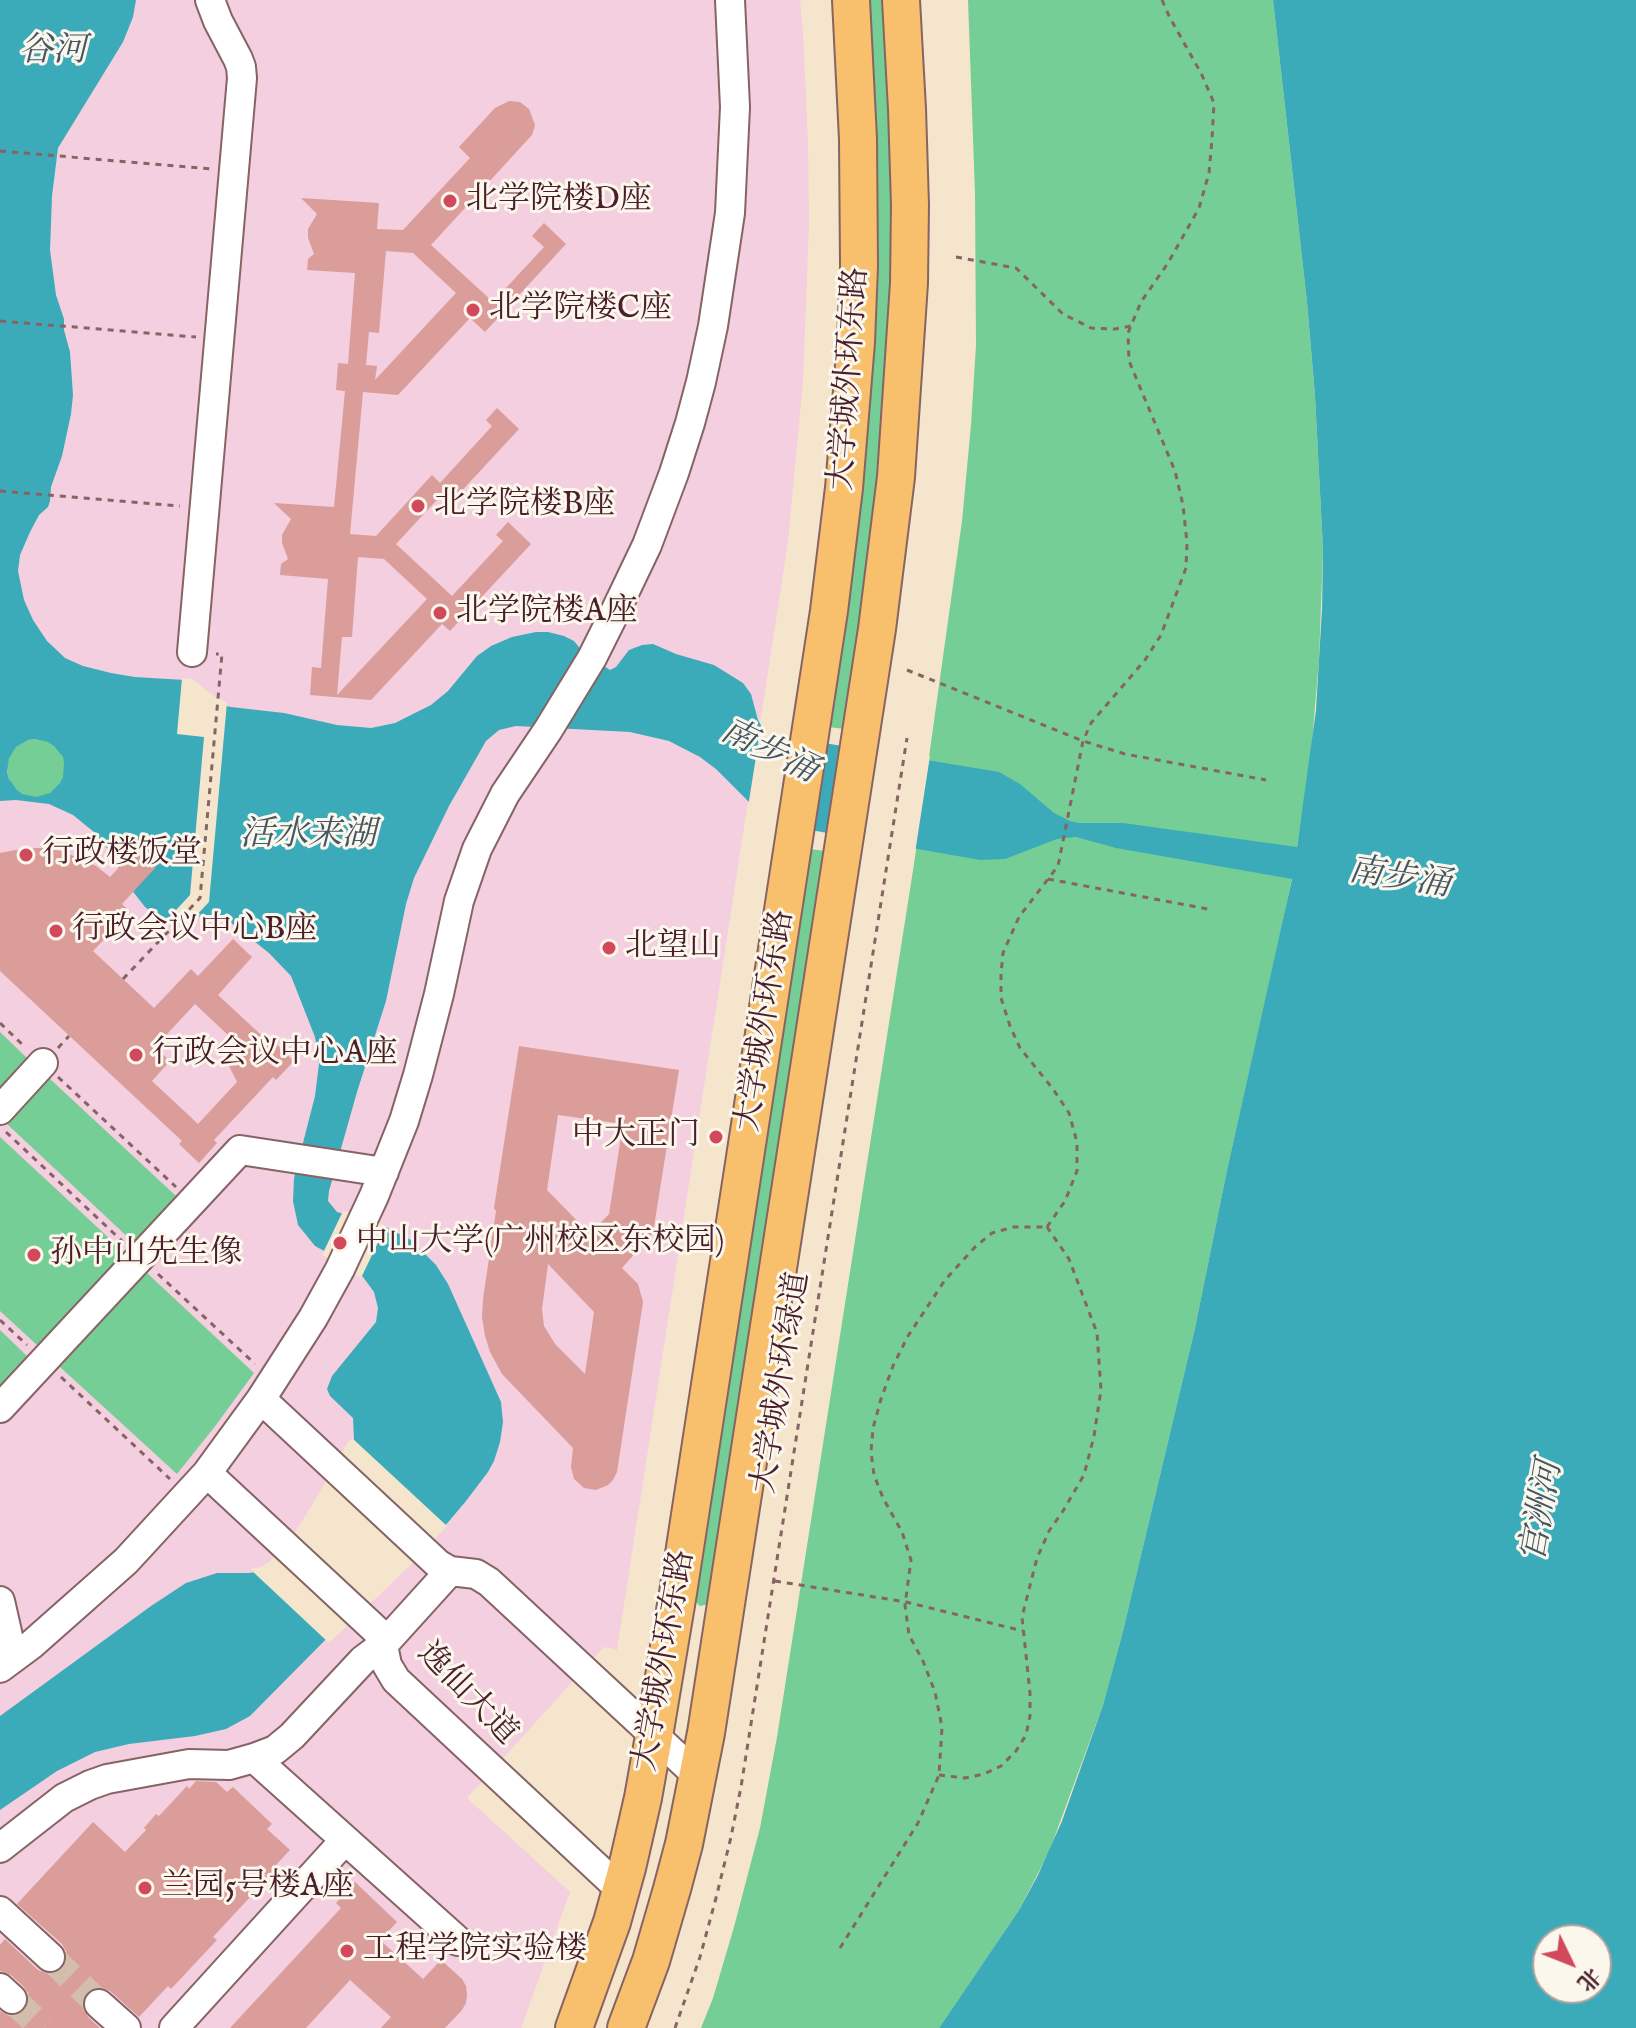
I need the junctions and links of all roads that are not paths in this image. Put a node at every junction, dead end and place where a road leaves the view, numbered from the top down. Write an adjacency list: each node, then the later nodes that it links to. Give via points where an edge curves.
1 (210, 0): 5 (lane, via 241,67)
2 (730, 0): 8 (lane, via 735,107 731,199 701,382 647,545 592,658 505,794 468,873 430,1033)
3 (851, 0): 16 (main road, 大学城外环东路, via 859,252 844,488 794,846)
4 (901, 0): 18 (main road, 大学城外环东路, via 909,283 893,504)
5 (192, 652)
6 (43, 1063): 7 (lane)
7 (0, 1110)
8 (384, 1172): 9 (lane, via 340,1269); 10 (lane, via 240,1150)
9 (261, 1399): 11 (lane); 12 (lane)
10 (0, 1408)
11 (207, 1473): 14 (lane, 逸仙大道, via 378,1632); 15 (lane, via 126,1561)
12 (450, 1571): 14 (lane); 16 (lane, via 476,1574 489,1582)
13 (0, 1601): 15 (lane)
14 (383, 1645): 17 (lane, via 283,1744); 21 (lane, 逸仙大道, via 396,1680)
15 (7, 1663)
16 (654, 1736): 18 (lane); 21 (main road, 大学城外环东路)
17 (254, 1758): 19 (lane); 20 (lane, via 229,1765 189,1764 90,1785 64,1798)
18 (698, 1776): 29 (main road, 大学城外环东路, via 672,1889)
19 (345, 1840): 23 (lane); 27 (lane)
20 (0, 1848)
21 (621, 1890): 28 (main road, 大学城外环东路)
22 (0, 1911): 24 (lane)
23 (458, 1941)
24 (50, 1957)
25 (99, 2004): 26 (lane)
26 (126, 2028)
27 (174, 2028)
28 (574, 2028)
29 (626, 2028)

